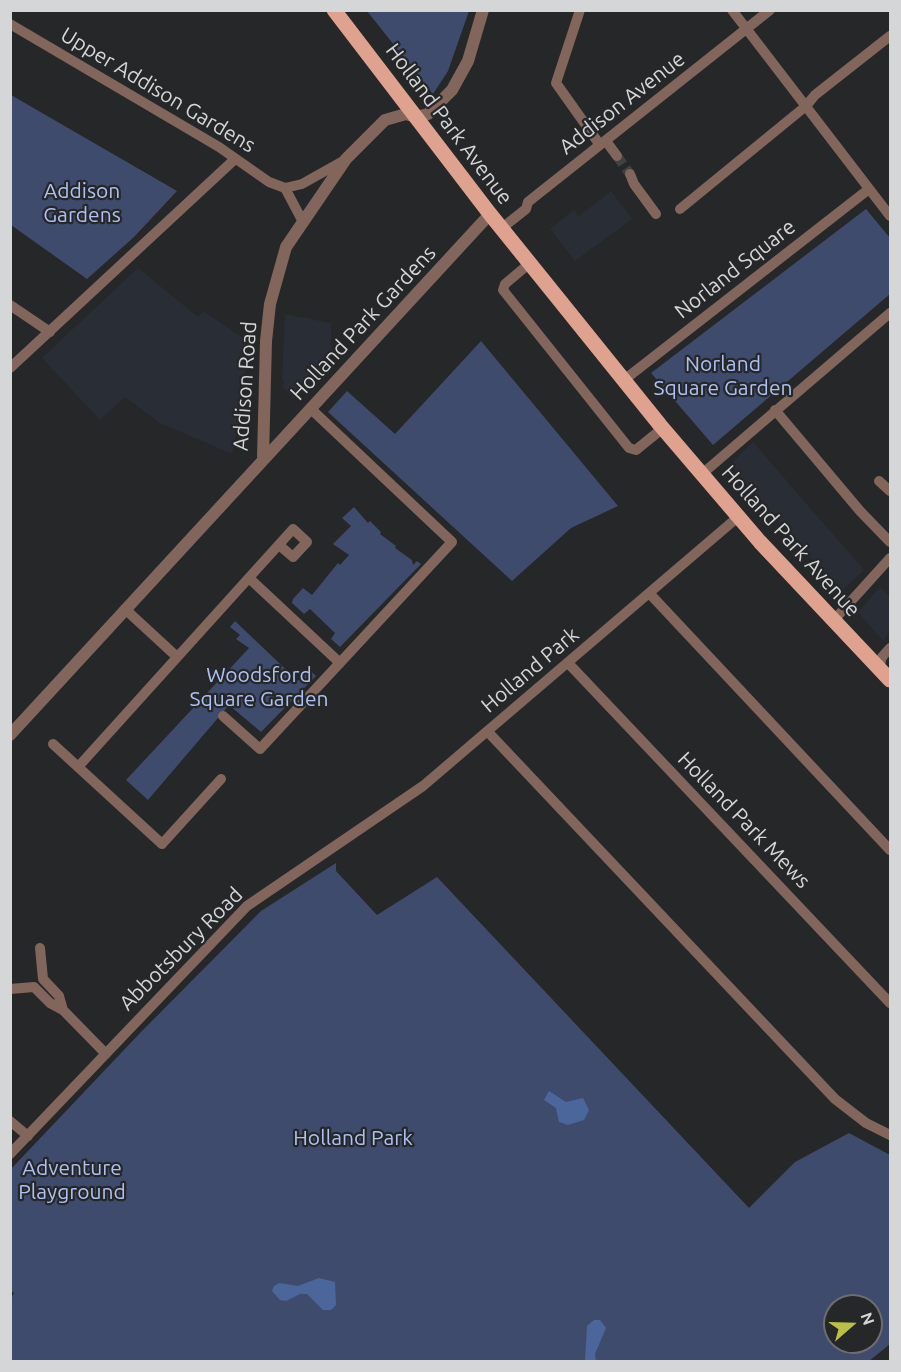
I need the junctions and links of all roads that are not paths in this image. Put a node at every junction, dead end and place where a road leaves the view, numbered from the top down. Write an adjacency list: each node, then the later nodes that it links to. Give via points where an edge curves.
1 (334, 10): 10 (main road, Holland Park Avenue)
2 (483, 10): 10 (street, via 478,36 458,82 428,114)
3 (580, 10): 11 (street, via 556,83)
4 (732, 10): 7 (street)
5 (770, 10): 7 (street, Addison Avenue)
6 (10, 24): 13 (street, Upper Addison Gardens)
7 (746, 29): 9 (street); 11 (street, Addison Avenue)
8 (891, 36): 9 (street)
9 (806, 106): 17 (street); 18 (street)
10 (416, 117): 14 (street, Addison Road, via 406,114 385,120); 19 (main road, Holland Park Avenue)
11 (603, 143): 12 (street); 23 (street, Addison Avenue, via 528,202 526,209)
12 (617, 156)
13 (235, 159): 16 (street, Upper Addison Gardens); 27 (street)
14 (346, 159): 16 (street, via 314,179); 22 (street, Addison Road)
15 (630, 174): 20 (street)
16 (285, 188): 22 (street)
17 (869, 189): 21 (street); 29 (street, Norland Square)
18 (680, 209)
19 (490, 214): 23 (main road, Holland Park Avenue); 30 (street, Holland Park Gardens)
20 (656, 214)
21 (891, 216)
22 (303, 222): 33 (street, Addison Road, via 286,247 270,304)
23 (502, 228): 24 (main road, Holland Park Avenue)
24 (530, 263): 29 (main road, Holland Park Avenue); 32 (street, via 502,287 629,448 636,450)
25 (10, 305): 27 (street)
26 (891, 313): 31 (street)
27 (50, 332): 28 (street)
28 (10, 368)
29 (624, 380): 32 (main road, Holland Park Avenue)
30 (311, 409): 33 (street, Holland Park Gardens); 47 (street, via 452,542)
31 (775, 410): 34 (street); 38 (street)
32 (663, 428): 34 (main road, Holland Park Avenue)
33 (263, 457): 43 (street, Addison Road)
34 (702, 474): 37 (main road, Holland Park Avenue)
35 (879, 480): 36 (street)
36 (891, 491)
37 (738, 517): 42 (street, Holland Park); 44 (main road, Holland Park Avenue)
38 (891, 542)
39 (279, 544): 41 (street)
40 (891, 558): 44 (street)
41 (249, 578): 46 (street); 47 (street)
42 (650, 594): 48 (street, Holland Park); 57 (street)
43 (125, 609): 46 (street); 53 (street, Addison Road)
44 (834, 620): 49 (main road, Holland Park Avenue)
45 (891, 648): 49 (street, via 882,657)
46 (176, 656): 55 (street)
47 (339, 663): 51 (street, via 260,749)
48 (569, 664): 52 (street, Holland Park); 62 (street, Holland Park Mews)
49 (885, 667): 50 (main road, Holland Park Avenue)
50 (891, 680)
51 (223, 716)
52 (488, 732): 64 (street, Abbotsbury Road, via 415,792 247,906); 67 (street, Holland Park, via 835,1099)
53 (10, 735)
54 (53, 744): 55 (street)
55 (78, 766): 56 (street, via 162,844)
56 (220, 779)
57 (891, 850)
58 (40, 948): 59 (street)
59 (43, 979): 60 (street); 63 (street, via 59,996)
60 (34, 987): 61 (street); 63 (street)
61 (10, 989)
62 (891, 1003)
63 (63, 1010): 64 (street)
64 (106, 1054): 66 (street, Abbotsbury Road)
65 (10, 1121): 66 (street)
66 (28, 1136): 68 (street, Abbotsbury Road)
67 (891, 1136)
68 (10, 1154)

